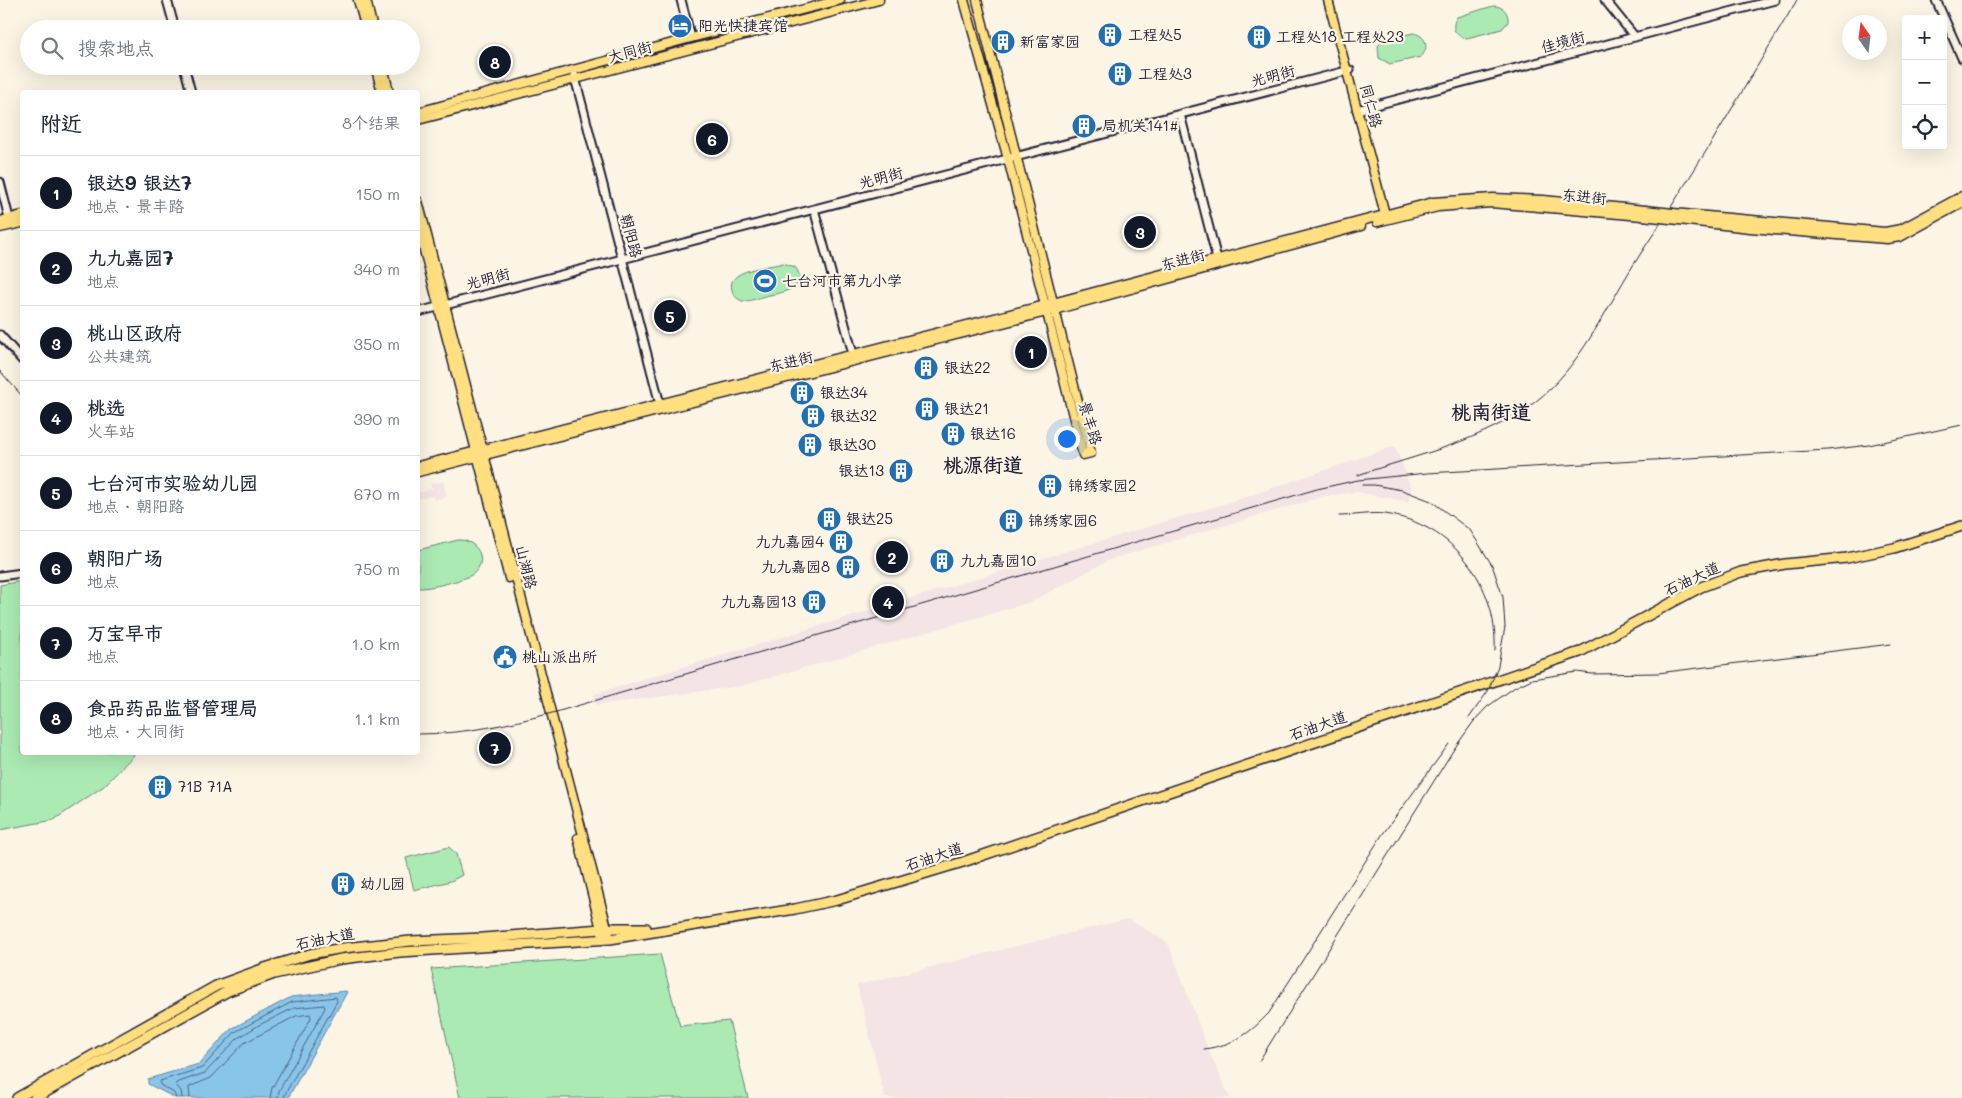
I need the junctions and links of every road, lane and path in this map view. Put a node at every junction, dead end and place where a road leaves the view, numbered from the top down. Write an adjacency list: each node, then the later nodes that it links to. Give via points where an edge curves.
1 (167, 0): 14 (street)
2 (358, 0): 15 (main road)
3 (366, 0): 16 (main road)
4 (681, 0): 18 (street)
5 (840, 0): 18 (main road, 大同街)
6 (879, 0): 25 (main road, 大同街)
7 (964, 0): 33 (main road, 景丰路)
8 (976, 0): 33 (main road, 景丰路)
9 (1328, 0): 21 (main road, 同仁路)
10 (1332, 0): 21 (main road, 同仁路)
11 (1605, 0): 17 (street)
12 (1775, 0): 17 (street, 佳境街)
13 (1936, 0): 19 (street)
14 (173, 20)
15 (364, 20)
16 (371, 20)
17 (1635, 37): 29 (street, 佳境街)
18 (691, 38): 20 (main road, 大同街)
19 (1962, 58)
20 (573, 70): 25 (street, 朝阳路); 30 (main road, 大同街)
21 (1349, 71): 29 (main road, 同仁路); 31 (street, 光明街)
22 (186, 75): 26 (street)
23 (377, 75): 27 (main road)
24 (384, 75): 28 (main road)
25 (576, 80): 32 (main road, 大同街); 47 (street, 朝阳路)
26 (190, 90)
27 (381, 90)
28 (388, 90)
29 (1359, 110): 41 (main road, 同仁路)
30 (420, 111)
31 (1180, 114): 33 (street, 光明街); 48 (street)
32 (420, 119)
33 (1011, 158): 37 (street, 光明街); 50 (main road, 景丰路)
34 (0, 182): 42 (street)
35 (1962, 196): 40 (main road, 东进街, via 1901,229 1886,232)
36 (1962, 203): 40 (main road, 东进街, via 1900,237 1887,239 1750,228)
37 (814, 209): 47 (street, 光明街); 53 (street)
38 (420, 210): 49 (main road, 山湖路)
39 (20, 215): 42 (main road)
40 (1671, 216): 41 (main road, 东进街, bridge, via 1491,203 1438,207)
41 (1387, 217): 48 (main road, 东进街); 50 (main road, 东进街)
42 (9, 218): 43 (main road)
43 (0, 221)
44 (20, 223): 45 (main road)
45 (0, 228)
46 (420, 234): 49 (main road, 山湖路)
47 (622, 259): 49 (street, 光明街); 55 (street, 朝阳路)
48 (1217, 259): 50 (main road, 东进街)
49 (442, 306): 51 (street, 光明街); 56 (main road, 山湖路)
50 (1049, 307): 50 (main road, 景丰路, via 1083,455 1091,453); 53 (main road, 东进街); 55 (main road, 东进街)
51 (420, 312)
52 (0, 335): 54 (street)
53 (853, 354): 55 (main road, 东进街)
54 (20, 358)
55 (660, 407): 56 (main road, 东进街)
56 (479, 453): 57 (main road, 东进街); 58 (main road, 东进街); 62 (main road, 山湖路)
57 (420, 466)
58 (420, 471)
59 (1962, 526): 62 (highway, 石油大道, via 1847,558 1741,572 1701,587 1580,652 901,882 794,909 671,928)
60 (20, 573): 61 (street)
61 (0, 576)
62 (605, 934): 63 (highway, 石油大道, via 411,940 301,957 216,986); 64 (highway, 石油大道, via 340,959 274,974 228,991)
63 (17, 1098)
64 (35, 1098)

